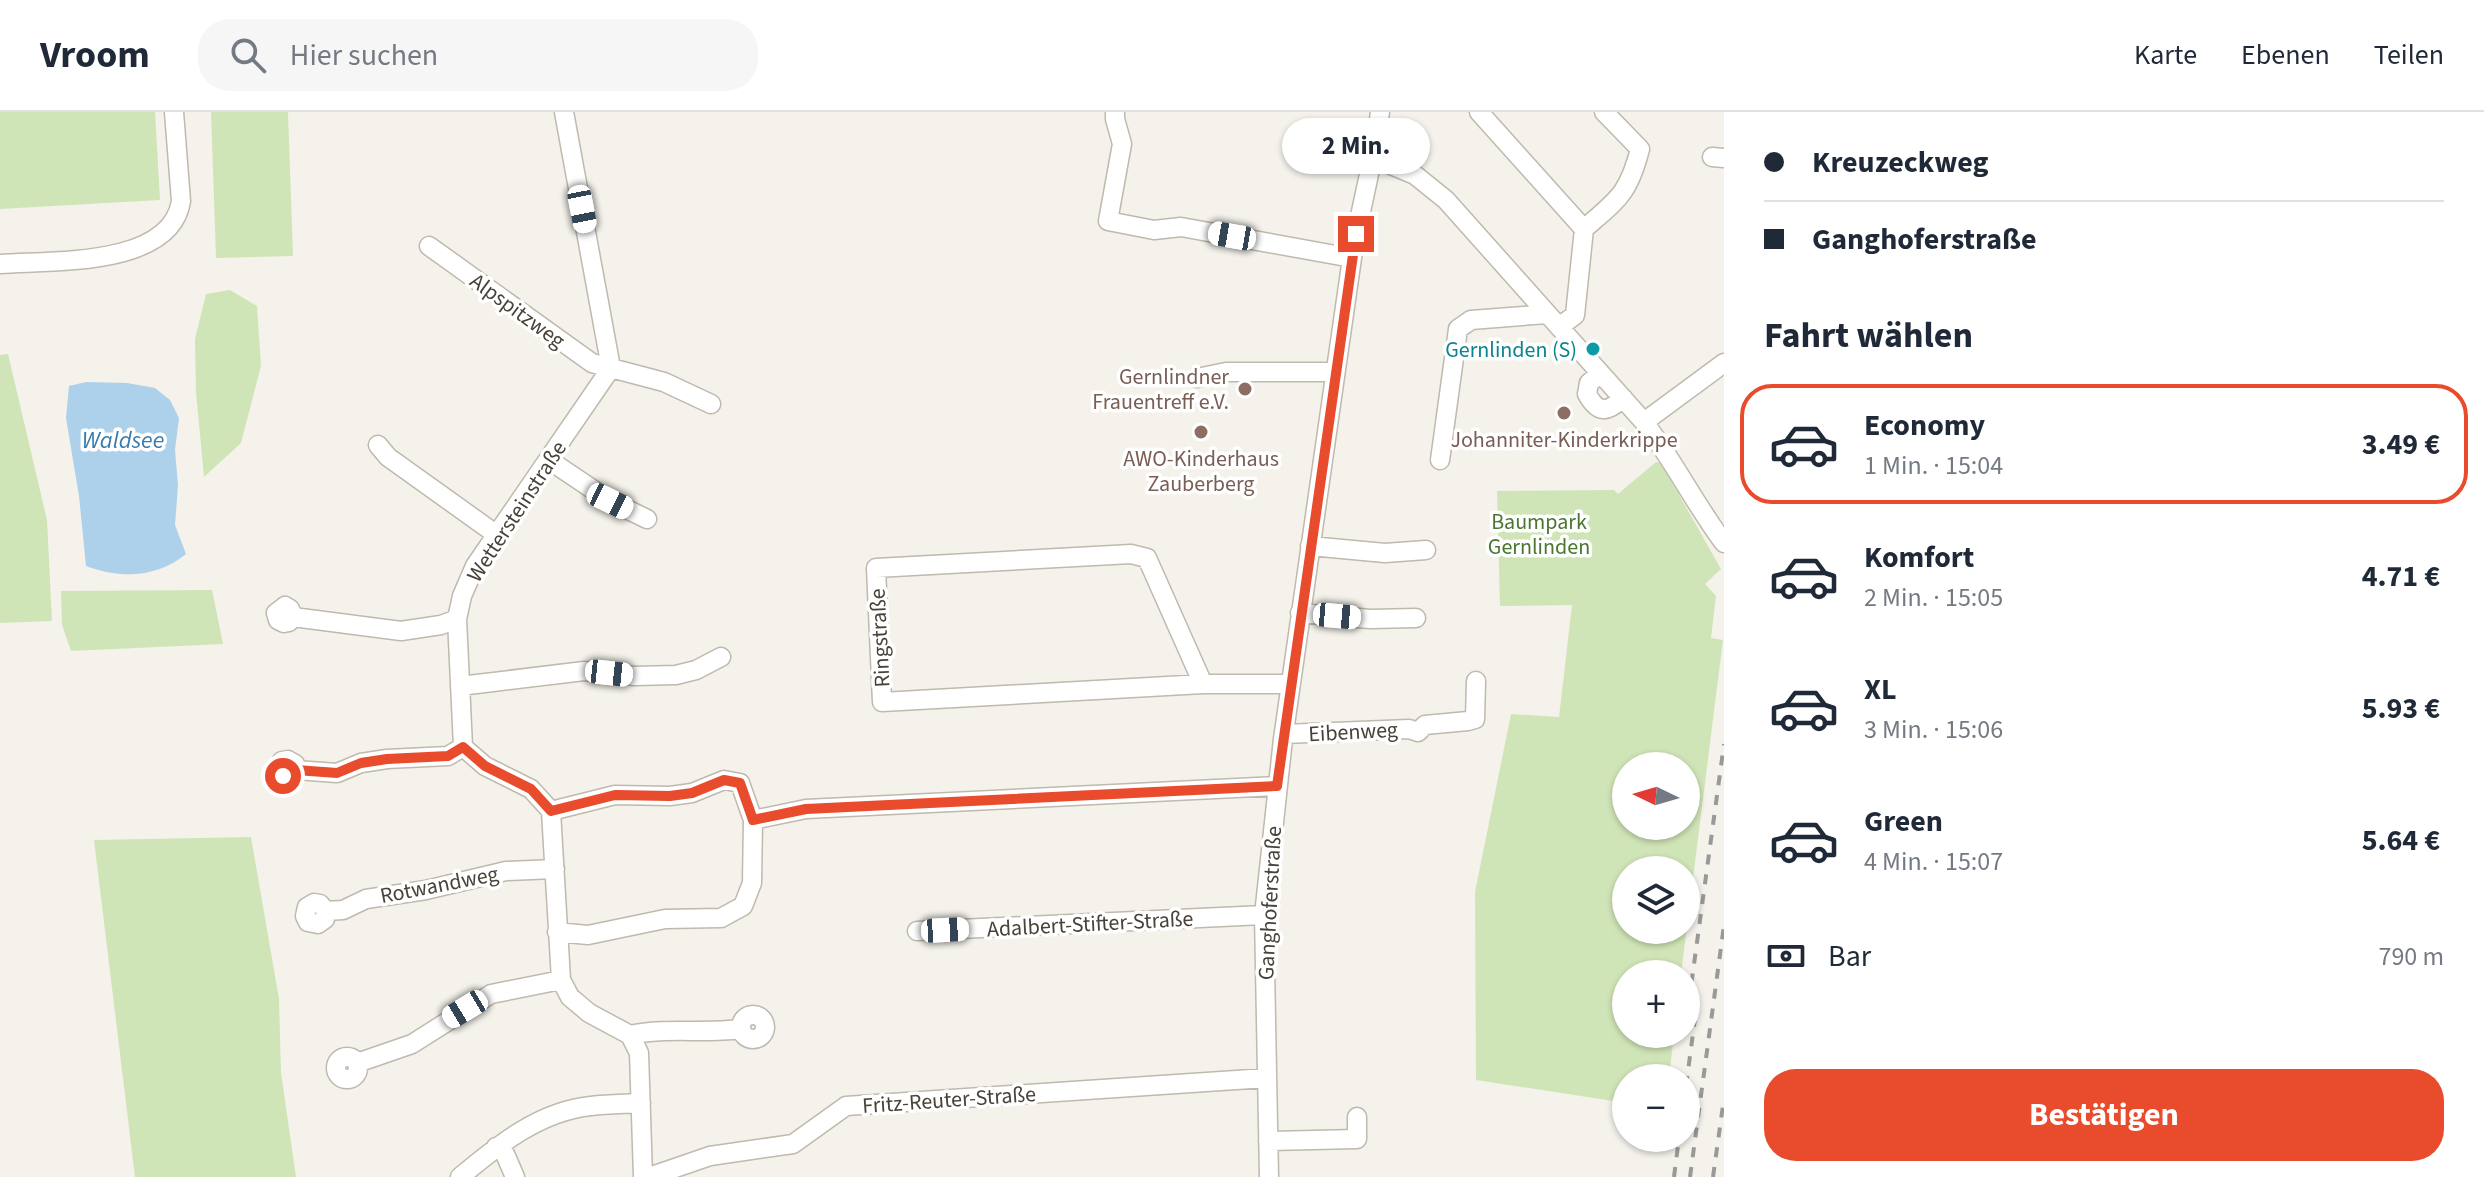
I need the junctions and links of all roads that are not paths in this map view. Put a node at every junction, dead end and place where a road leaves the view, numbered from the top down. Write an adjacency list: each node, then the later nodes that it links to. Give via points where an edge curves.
1 (174, 112): 11 (street, via 181,201 164,233 103,259)
2 (564, 112): 14 (street)
3 (1115, 112): 10 (street, via 1122,144 1108,221 1154,230 1181,227)
4 (1380, 112): 7 (street, Ganghoferstraße)
5 (1479, 112): 8 (street)
6 (1604, 112): 8 (street, via 1640,149 1622,195)
7 (1374, 158): 10 (street, Ganghoferstraße); 12 (street, via 1432,187)
8 (1584, 229): 12 (street, via 1575,315)
9 (429, 246): 14 (street, Alpspitzweg, via 592,363)
10 (1352, 258): 15 (street, Ganghoferstraße)
11 (1, 263)
12 (1553, 321): 16 (street); 23 (street, via 1471,320 1458,329)
13 (1724, 363): 20 (street)
14 (611, 368): 19 (street, Alpspitzweg, via 664,382); 22 (street, Wettersteinstraße)
15 (1335, 372): 17 (street, via 1226,372); 27 (street, Ganghoferstraße)
16 (1600, 374): 18 (street); 18 (street, via 1589,383 1593,405 1613,408)
17 (1197, 378)
18 (1623, 398): 20 (street)
19 (711, 404)
20 (1644, 422): 26 (street)
21 (378, 445): 25 (street)
22 (549, 460): 24 (street); 25 (street, Wettersteinstraße)
23 (1440, 460)
24 (647, 519)
25 (497, 535): 32 (street, Wettersteinstraße, via 475,566)
26 (1724, 543)
27 (1310, 546): 28 (street, via 1385,553); 29 (street, Ganghoferstraße)
28 (1426, 550)
29 (1300, 613): 31 (street); 36 (street, Ganghoferstraße)
30 (293, 617): 32 (street, via 401,631)
31 (1416, 618)
32 (457, 619): 37 (street, Wettersteinstraße)
33 (721, 657): 37 (street, via 676,675 584,671)
34 (1476, 681): 38 (street, Eibenweg, via 1477,712 1468,721 1425,725 1418,732)
35 (1203, 684): 35 (street, Ringstraße, via 882,702 876,568 1131,554 1147,558); 36 (street, Ringstraße)
36 (1290, 684): 38 (street, Ganghoferstraße)
37 (460, 686): 39 (street, Wettersteinstraße)
38 (1284, 734): 41 (street, Ganghoferstraße)
39 (463, 747): 40 (street, via 448,756 387,759 337,773); 42 (street, via 485,766 531,789)
40 (296, 770)
41 (1277, 786): 43 (street, via 806,809); 46 (street, Ganghoferstraße)
42 (551, 811): 43 (street, via 615,795 692,793 724,780 740,783); 44 (street)
43 (753, 820): 48 (street, via 752,883 743,906 721,918 665,919 588,935)
44 (555, 869): 45 (street, Rotwandweg, via 506,871); 48 (street)
45 (326, 911)
46 (1264, 915): 47 (street, Adalbert-Stifter-Straße); 53 (street, Ganghoferstraße)
47 (917, 931)
48 (557, 932): 49 (street)
49 (561, 980): 51 (street, via 570,997 589,1013); 52 (street, via 491,994 412,1044)
50 (740, 1029): 51 (street)
51 (630, 1035): 54 (street, via 639,1053)
52 (357, 1063)
53 (1266, 1078): 56 (street, Ganghoferstraße); 60 (street, Fritz-Reuter-Straße, via 846,1106 793,1144 710,1156)
54 (641, 1103): 57 (street, via 588,1106 542,1119); 60 (street)
55 (1357, 1117): 56 (street, via 1357,1139)
56 (1268, 1141): 61 (street, Ganghoferstraße)
57 (496, 1147): 58 (street); 59 (street)
58 (460, 1177)
59 (515, 1177)
60 (646, 1177)
61 (1269, 1177)

